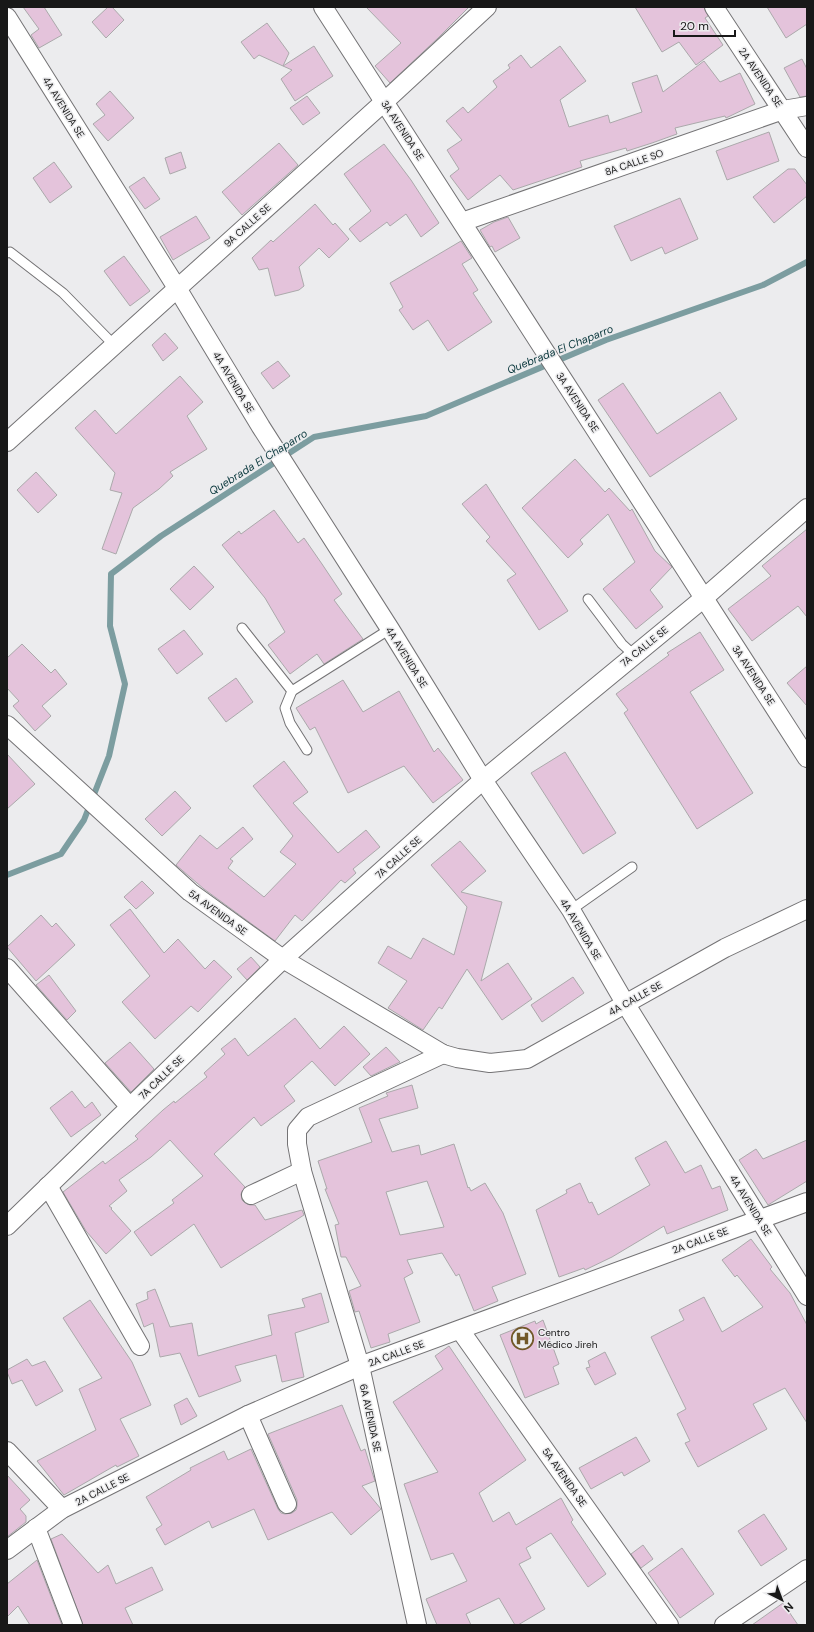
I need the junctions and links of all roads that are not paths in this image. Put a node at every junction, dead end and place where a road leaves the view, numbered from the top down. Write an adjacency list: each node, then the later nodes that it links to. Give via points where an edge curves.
1 (323, 7): 5 (street, 3A AVENIDA SE)
2 (487, 7): 5 (street, 9A CALLE SE)
3 (714, 7): 7 (street, 2A AVENIDA SE)
4 (7, 17): 11 (street, 4A AVENIDA SE)
5 (384, 102): 9 (street, 3A AVENIDA SE); 11 (street, 9A CALLE SE)
6 (807, 106): 7 (street, 8A CALLE SO)
7 (783, 110): 8 (street, 2A AVENIDA SE); 9 (street, 8A CALLE SO)
8 (807, 148)
9 (462, 222): 15 (street, 3A AVENIDA SE)
10 (7, 253): 12 (lane, via 10,252 63,292)
11 (177, 288): 12 (street, 9A CALLE SE); 18 (street, 4A AVENIDA SE, via 261,427)
12 (114, 345): 13 (street, 9A CALLE SE)
13 (7, 442)
14 (807, 508): 15 (street, 7A CALLE SE)
15 (704, 598): 19 (street, 7A CALLE SE); 23 (street, 3A AVENIDA SE)
16 (588, 599): 19 (lane, via 622,644)
17 (242, 628): 20 (lane)
18 (390, 629): 20 (lane); 24 (street, 4A AVENIDA SE)
19 (634, 655): 24 (street, 7A CALLE SE)
20 (292, 691): 22 (lane, via 285,708 290,723)
21 (7, 725): 28 (street, 5A AVENIDA SE, via 190,892)
22 (307, 750)
23 (807, 758)
24 (483, 780): 26 (street, 4A AVENIDA SE); 28 (street, 7A CALLE SE)
25 (632, 867): 26 (lane)
26 (571, 910): 30 (street, 4A AVENIDA SE)
27 (807, 910): 30 (street, 4A CALLE SE, via 725,948)
28 (283, 959): 31 (street, 5A AVENIDA SE); 32 (street, 7A CALLE SE)
29 (7, 968): 32 (street)
30 (625, 1003): 31 (street, 4A CALLE SE, via 527,1060 490,1062); 37 (street, 4A AVENIDA SE)
31 (450, 1056): 33 (street, 6A AVENIDA SE, via 308,1118 297,1130)
32 (130, 1107): 34 (street, 7A CALLE SE)
33 (302, 1171): 35 (street); 42 (street, 6A AVENIDA SE)
34 (48, 1186): 38 (street, 7A CALLE SE); 41 (street)
35 (251, 1194)
36 (807, 1202): 37 (street, 2A CALLE SE)
37 (759, 1218): 39 (street, 4A AVENIDA SE); 40 (street, 2A CALLE SE)
38 (7, 1226)
39 (807, 1296)
40 (460, 1330): 42 (street, 2A CALLE SE); 52 (street, 5A AVENIDA SE)
41 (140, 1346)
42 (360, 1366): 43 (street, 2A CALLE SE); 51 (street, 6A AVENIDA SE)
43 (248, 1415): 45 (street); 46 (street, 2A CALLE SE)
44 (7, 1451): 46 (street)
45 (287, 1504)
46 (62, 1509): 47 (street, 2A CALLE SE)
47 (36, 1528): 48 (street, 2A CALLE SE); 50 (street)
48 (7, 1550)
49 (807, 1569): 53 (street)
50 (73, 1625)
51 (417, 1625)
52 (669, 1625)
53 (724, 1625)

